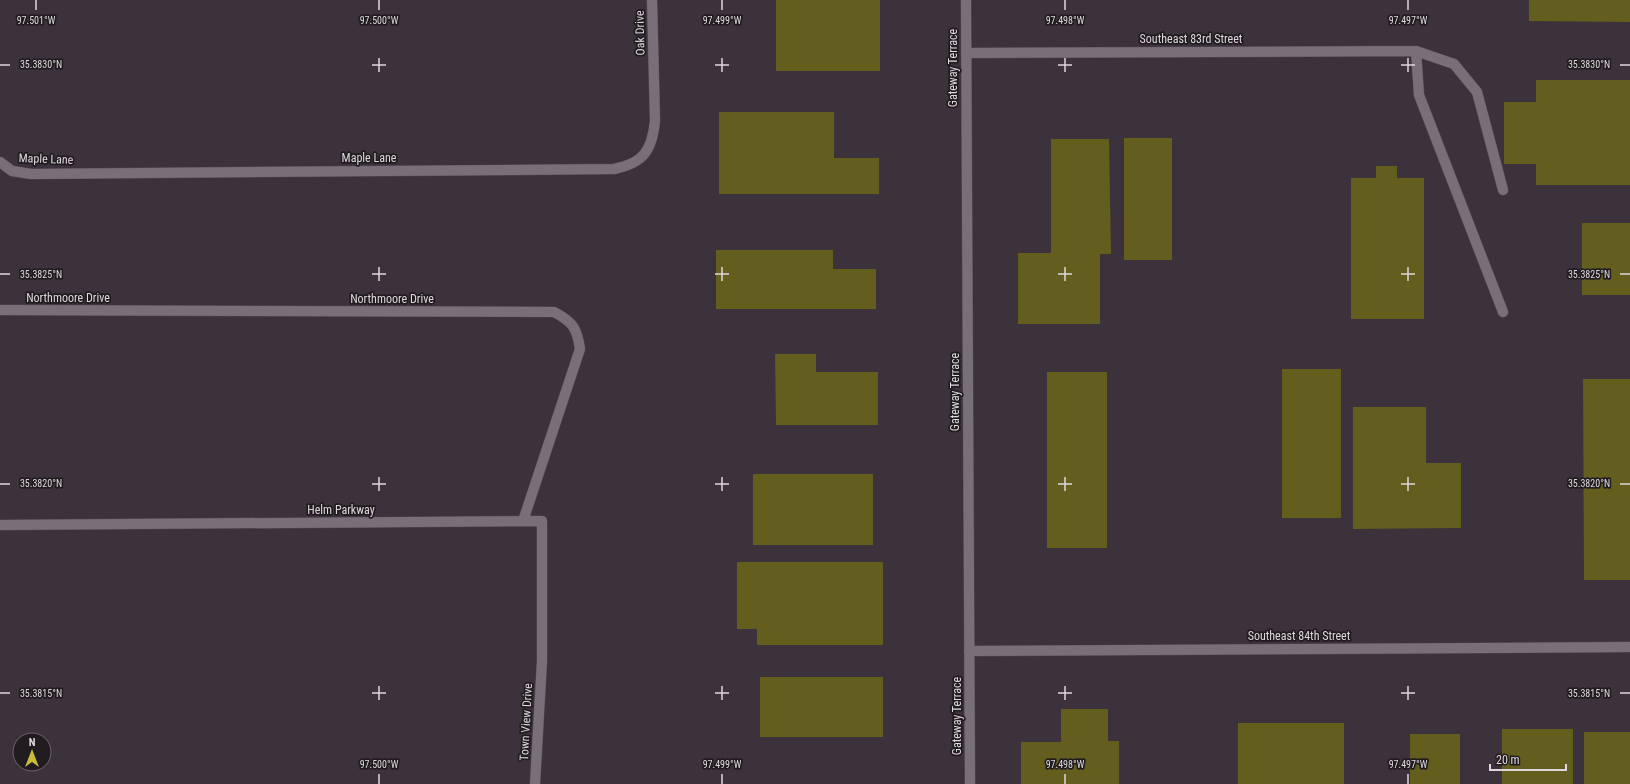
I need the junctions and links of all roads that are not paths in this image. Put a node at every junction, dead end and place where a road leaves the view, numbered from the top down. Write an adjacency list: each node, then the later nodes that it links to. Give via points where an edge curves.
1 (652, 0): 5 (street, Oak Drive)
2 (966, 0): 4 (street, Gateway Terrace)
3 (1416, 51): 4 (street, Southeast 83rd Street); 7 (street, Southeast 83rd Street, via 1454,64 1477,92); 9 (street, via 1419,95)
4 (966, 53): 13 (street, Gateway Terrace)
5 (653, 65): 6 (street, Maple Lane, via 653,137 647,152 637,161 614,170 31,174 12,171)
6 (0, 162)
7 (1503, 190)
8 (0, 310): 10 (street, Northmoore Drive, via 554,312 569,320 578,334 580,349)
9 (1503, 312)
10 (523, 522): 11 (street, Helm Parkway); 14 (street, Helm Parkway, via 542,522)
11 (0, 525)
12 (1630, 647): 13 (street, Southeast 84th Street)
13 (969, 651): 16 (street, Gateway Terrace)
14 (542, 661): 15 (street, Town View Drive)
15 (535, 784)
16 (970, 784)

